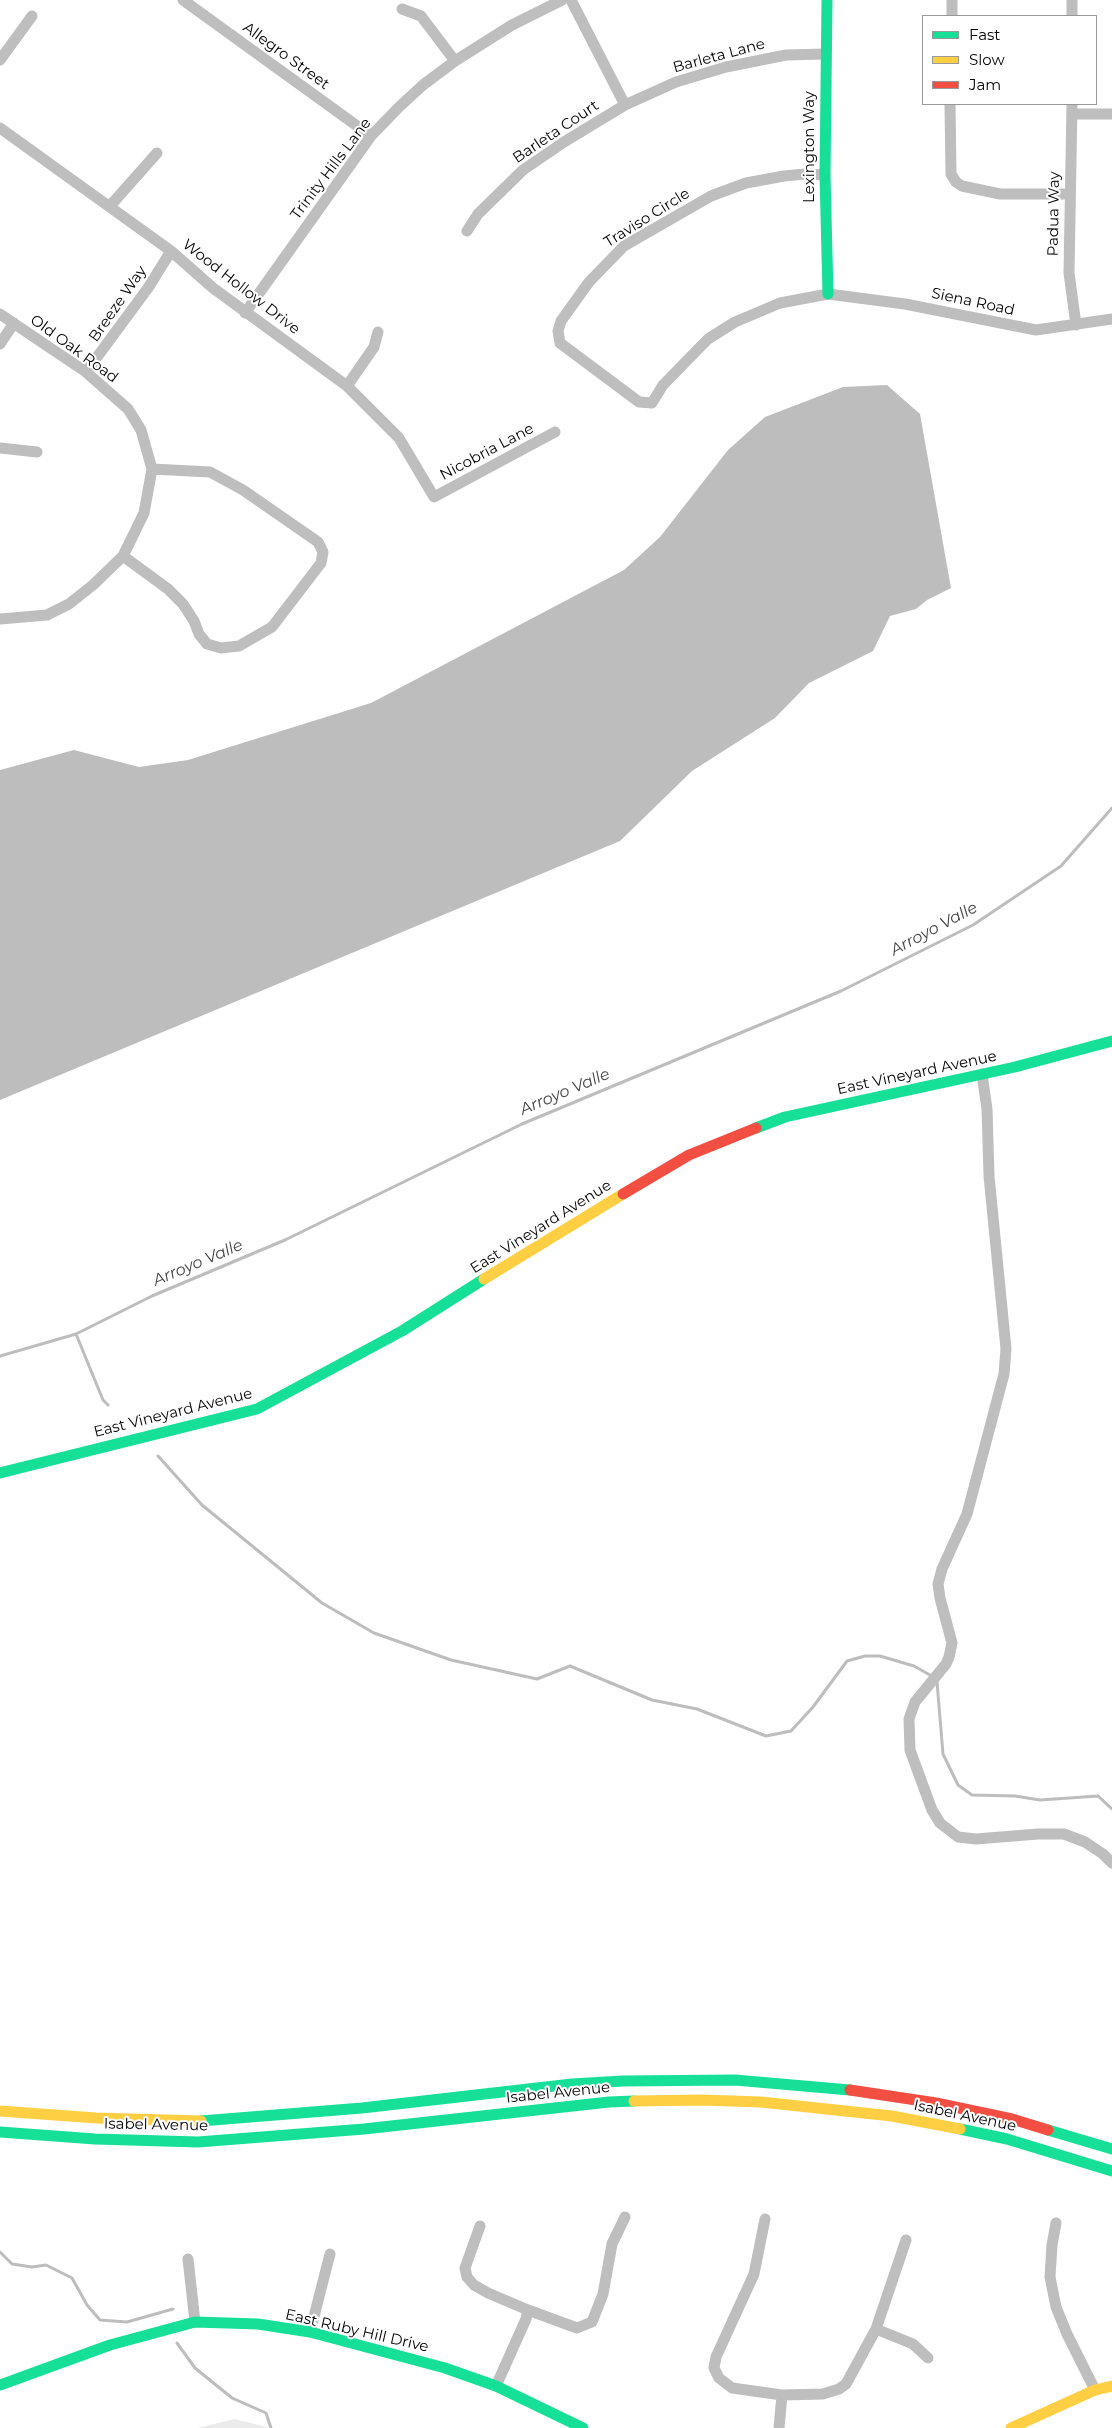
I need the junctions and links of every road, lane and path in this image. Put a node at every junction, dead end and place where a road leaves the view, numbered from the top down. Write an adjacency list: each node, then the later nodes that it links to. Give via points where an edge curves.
1 (183, 0): 19 (street, Allegro Street)
2 (562, 0): 13 (street, Trinity Hills Lane)
3 (571, 0): 14 (street)
4 (827, 0): 11 (main road, Lexington Way)
5 (952, 0): 8 (street)
6 (1072, 0): 9 (street)
7 (402, 9): 13 (street, via 421,16)
8 (952, 15)
9 (1072, 15)
10 (32, 16): 12 (street)
11 (825, 54): 14 (street, Barleta Lane, via 786,55 726,67 676,82); 21 (main road, Lexington Way)
12 (0, 60)
13 (455, 61): 19 (street, Trinity Hills Lane, via 423,85)
14 (625, 105): 24 (street, Barleta Court, via 523,170 478,214)
15 (950, 105): 22 (street, via 951,174 956,182 1000,194)
16 (1072, 109): 17 (street); 22 (street, Padua Way)
17 (1112, 114)
18 (0, 128): 23 (street, Wood Hollow Drive)
19 (371, 136): 27 (street, Trinity Hills Lane)
20 (157, 154): 23 (street)
21 (825, 176): 26 (main road, Lexington Way); 26 (street, Traviso Circle, via 805,174 746,183 711,196 670,218 610,258 583,290 561,321 558,331 560,342 567,349 639,402 652,404 664,385 708,339 735,322 780,303)
22 (1069, 194): 31 (street, Padua Way, via 1069,273)
23 (110, 206): 25 (street, Wood Hollow Drive)
24 (467, 231)
25 (171, 250): 27 (street, Wood Hollow Drive); 34 (street, Breeze Way, via 148,288)
26 (828, 294): 31 (street, Siena Road, via 905,304 1036,330)
27 (245, 313): 35 (street, Wood Hollow Drive)
28 (0, 314): 30 (street, Old Oak Road)
29 (1112, 320): 31 (street, Siena Road)
30 (14, 323): 33 (street); 34 (street, Old Oak Road)
31 (1076, 324)
32 (378, 332): 35 (street, via 374,347)
33 (0, 344)
34 (86, 372): 39 (street, Old Oak Road, via 128,409 141,430)
35 (347, 386): 40 (street, Wood Hollow Drive, via 399,438)
36 (555, 432): 40 (street, Nicobria Lane)
37 (0, 448): 38 (street)
38 (37, 452)
39 (152, 469): 41 (street, Old Oak Road, via 144,513); 41 (street, via 210,472 244,490 318,542 324,552 321,563 272,627 239,646 221,648 207,644 183,604 168,589)
40 (434, 497)
41 (123, 556): 42 (street, Old Oak Road, via 69,604 47,614)
42 (0, 619)
43 (1112, 1041): 44 (main road, East Vineyard Avenue)
44 (982, 1074): 45 (main road, East Vineyard Avenue, via 785,1117 689,1155 402,1331 257,1409); 46 (street, via 1006,1349 1004,1374 967,1514 938,1584 952,1643 949,1657 915,1702 909,1719 910,1750 932,1810 940,1824 953,1834 976,1839 1064,1834 1085,1842)
45 (0, 1473)
46 (1112, 1862)
47 (0, 2111): 49 (main road, Isabel Avenue, via 198,2121 362,2108 589,2083 701,2079 856,2091 936,2103 1012,2119)
48 (0, 2132): 50 (main road, Isabel Avenue, via 198,2142 364,2129 599,2103 761,2102 932,2123 1007,2139)
49 (1112, 2149)
50 (1112, 2171)
51 (625, 2217): 58 (street, via 612,2244 603,2294 592,2322 576,2328)
52 (765, 2219): 67 (street, via 754,2274 714,2368 724,2384 732,2388)
53 (1056, 2223): 66 (street, via 1050,2277 1056,2306)
54 (480, 2226): 58 (street, via 464,2268 467,2277 488,2293)
55 (906, 2240): 60 (street)
56 (330, 2254): 61 (street)
57 (188, 2259): 59 (street)
58 (528, 2310): 64 (street)
59 (194, 2322): 61 (main road, East Ruby Hill Drive, via 258,2324); 63 (main road, East Ruby Hill Drive, via 110,2345)
60 (876, 2329): 62 (street, via 913,2344); 67 (street, via 846,2384 839,2389 822,2394)
61 (310, 2332): 64 (main road, East Ruby Hill Drive, via 445,2368)
62 (928, 2358)
63 (0, 2384)
64 (496, 2386): 68 (main road, East Ruby Hill Drive)
65 (1112, 2386): 66 (main road)
66 (1095, 2390): 70 (main road)
67 (782, 2395): 69 (street)
68 (583, 2428)
69 (779, 2428)
70 (1011, 2428)

